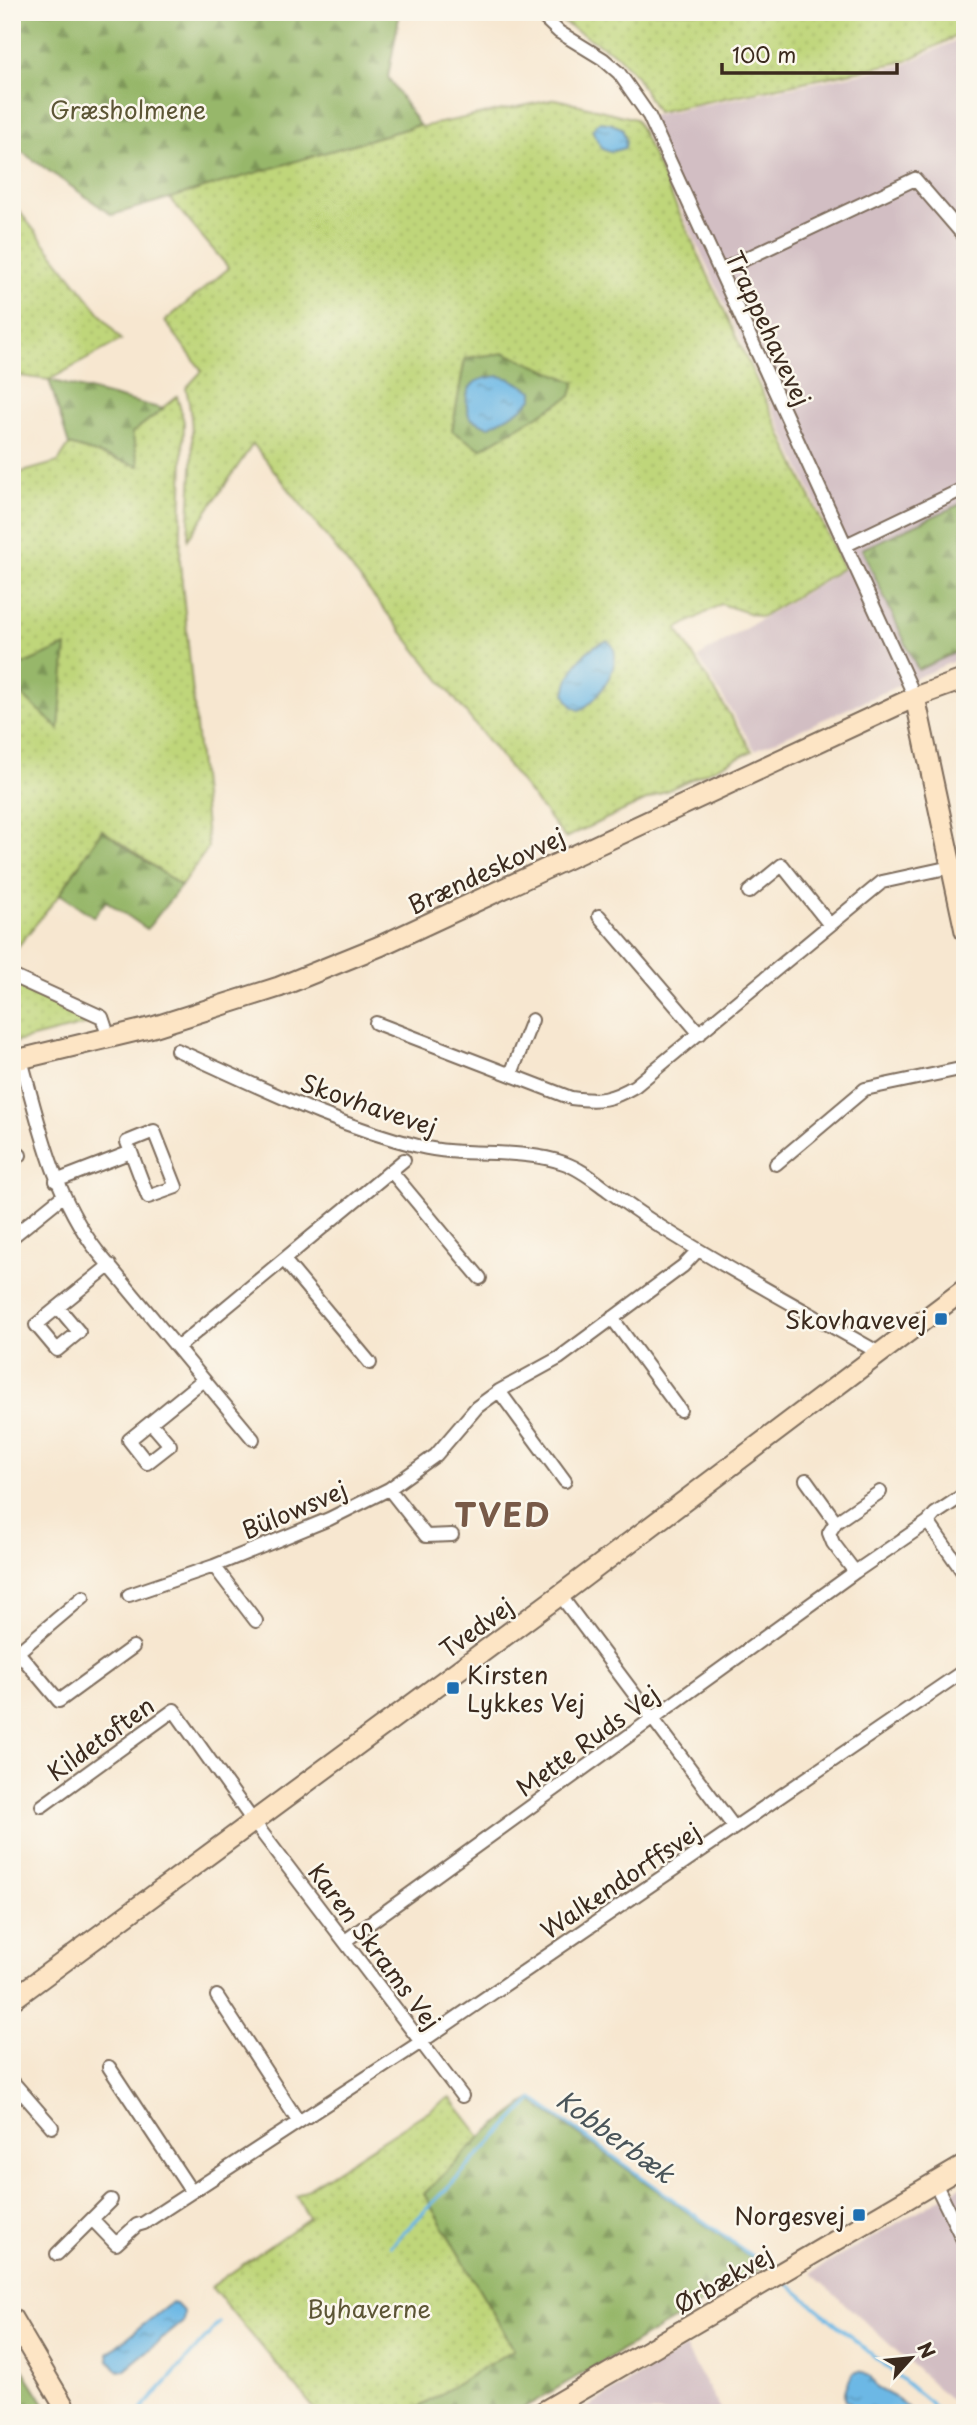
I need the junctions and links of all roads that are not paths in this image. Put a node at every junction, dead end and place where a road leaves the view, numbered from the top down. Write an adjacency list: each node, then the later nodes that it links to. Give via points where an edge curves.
1 (538, 12): 3 (street, Trappehavevej, via 559,32 619,72 635,94)
2 (965, 237): 3 (street, via 915,179)
3 (720, 271): 5 (street, Trappehavevej)
4 (965, 488): 5 (street)
5 (846, 545): 7 (street, Trappehavevej)
6 (965, 679): 7 (street, Brændeskovvej)
7 (915, 697): 8 (street); 17 (street, Brændeskovvej, via 380,946 279,987)
8 (951, 867): 11 (street, via 882,882); 12 (street)
9 (749, 892): 11 (street, via 782,865)
10 (599, 916): 16 (street)
11 (830, 925): 16 (street)
12 (965, 931)
13 (12, 976): 17 (street, via 102,1017)
14 (532, 1020): 21 (street)
15 (376, 1023): 21 (street)
16 (700, 1034): 21 (street, via 635,1086 605,1100 571,1098)
17 (110, 1038): 19 (street, Brændeskovvej)
18 (177, 1050): 29 (street, Skovhavevej, via 323,1114 397,1140 431,1149 533,1156 565,1164)
19 (17, 1060): 26 (street)
20 (965, 1068): 24 (street, via 865,1090)
21 (511, 1074)
22 (131, 1152): 22 (street, via 148,1197 176,1187 155,1132 127,1142); 26 (street)
23 (404, 1160): 25 (street)
24 (776, 1164)
25 (391, 1171): 30 (street); 32 (street)
26 (56, 1181): 27 (street)
27 (64, 1195): 28 (street); 31 (street)
28 (12, 1237)
29 (698, 1250): 35 (street, Bülowsvej); 37 (street, Skovhavevej)
30 (284, 1260): 36 (street); 38 (street)
31 (110, 1265): 34 (street); 36 (street)
32 (480, 1278)
33 (965, 1289): 37 (street, Tvedvej)
34 (58, 1307)
35 (612, 1318): 40 (street, Bülowsvej, via 559,1358); 41 (street)
36 (178, 1347): 39 (street)
37 (881, 1354): 56 (street, Tvedvej)
38 (370, 1363)
39 (203, 1380): 42 (street); 43 (street)
40 (499, 1391): 45 (street); 46 (street, Bülowsvej, via 477,1407 436,1455)
41 (680, 1410)
42 (151, 1423)
43 (253, 1439)
44 (806, 1480): 49 (street)
45 (565, 1481)
46 (389, 1489): 51 (street, via 426,1536); 52 (street, Bülowsvej)
47 (880, 1492): 49 (street)
48 (965, 1494): 50 (street, Mette Ruds Vej)
49 (836, 1522): 53 (street, via 829,1533)
50 (928, 1522): 53 (street, Mette Ruds Vej); 54 (street)
51 (452, 1535)
52 (214, 1566): 55 (street, Bülowsvej); 58 (street)
53 (855, 1572): 62 (street, Mette Ruds Vej)
54 (965, 1575)
55 (130, 1595)
56 (560, 1595): 62 (street); 64 (street, Tvedvej)
57 (83, 1597): 60 (street)
58 (256, 1621)
59 (133, 1647): 60 (street, via 59,1701)
60 (15, 1649)
61 (965, 1670): 65 (street, Walkendorffsvej)
62 (653, 1718): 65 (street); 66 (street, Mette Ruds Vej)
63 (42, 1806): 64 (street, Kildetoften, via 174,1710)
64 (253, 1821): 66 (street, Karen Skrams Vej); 68 (street, Tvedvej)
65 (734, 1827): 69 (street, Walkendorffsvej)
66 (345, 1941): 69 (street, Karen Skrams Vej)
67 (217, 1996): 73 (street)
68 (12, 2000)
69 (421, 2042): 72 (street, Karen Skrams Vej); 73 (street, Walkendorffsvej)
70 (109, 2067): 77 (street)
71 (12, 2081): 74 (street)
72 (462, 2096)
73 (298, 2121): 77 (street, Walkendorffsvej)
74 (52, 2127)
75 (965, 2165): 76 (street, Ørbækvej)
76 (935, 2183): 80 (street); 84 (street, Ørbækvej)
77 (191, 2191): 79 (street, Walkendorffsvej, via 116,2244)
78 (111, 2200): 79 (street)
79 (92, 2219): 81 (street)
80 (965, 2244)
81 (57, 2254)
82 (12, 2318): 83 (street)
83 (68, 2413)
84 (541, 2413)

